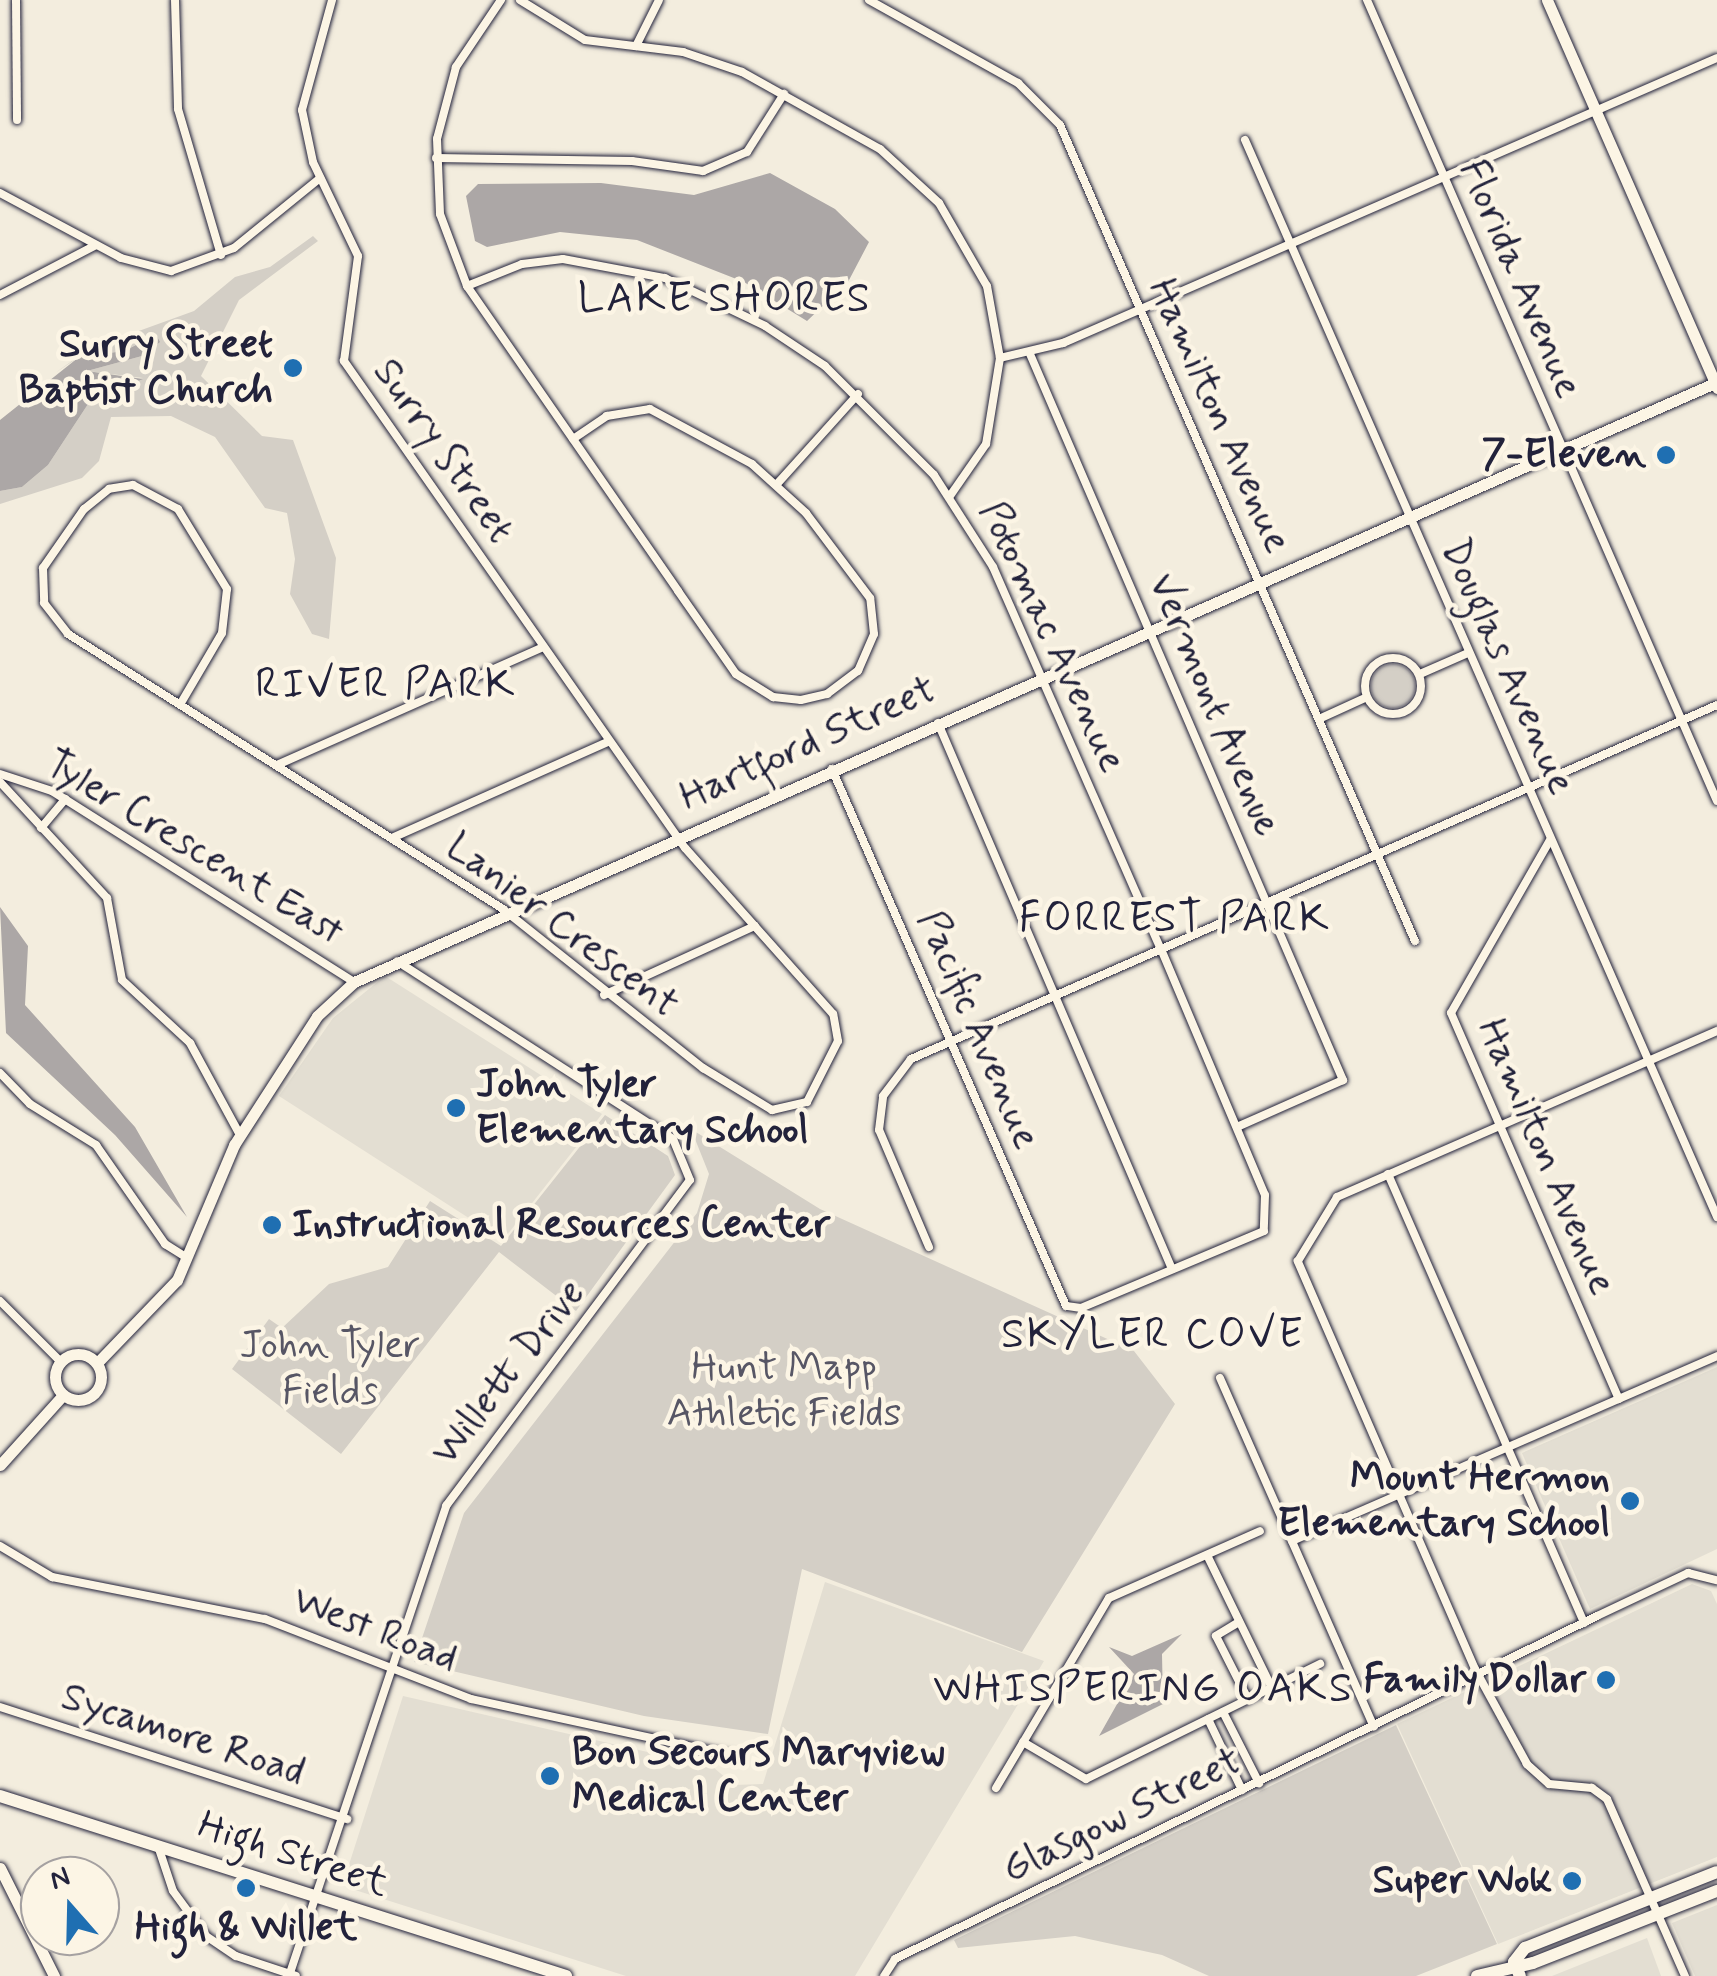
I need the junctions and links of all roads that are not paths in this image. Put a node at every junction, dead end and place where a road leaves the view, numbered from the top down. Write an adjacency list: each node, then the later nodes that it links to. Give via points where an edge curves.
1 (16, 0): 14 (street)
2 (176, 0): 22 (street, via 178,109)
3 (332, 0): 17 (street, Surry Street, via 302,110)
4 (501, 0): 16 (street, via 456,67)
5 (520, 0): 10 (street, via 571,35)
6 (659, 0): 10 (street)
7 (869, 0): 25 (street, Hamilton Avenue, via 1043,102)
8 (1367, 0): 18 (street, Florida Avenue)
9 (1547, 0): 13 (street)
10 (636, 46): 12 (street, via 708,59)
11 (1717, 58): 13 (street)
12 (784, 94): 16 (street, via 747,152 703,171 632,161); 27 (street, via 880,149 939,202 987,286)
13 (1595, 111): 18 (street); 28 (street)
14 (17, 120)
15 (1245, 140): 21 (street, Douglas Avenue)
16 (436, 158): 23 (street, via 445,234)
17 (320, 178): 22 (street); 37 (street, Surry Street, via 358,256 358,286 342,336 349,372)
18 (1444, 178): 21 (street); 31 (street, Florida Avenue)
19 (0, 194): 20 (street)
20 (96, 244): 22 (street, via 171,271); 24 (street)
21 (1291, 245): 25 (street); 34 (street, Douglas Avenue)
22 (221, 255)
23 (467, 286): 29 (street, Potomac Avenue, via 542,260 640,270 765,326); 30 (street)
24 (0, 294)
25 (1140, 309): 26 (street); 35 (street, Hamilton Avenue)
26 (1030, 354): 27 (street); 36 (street, Vermont Avenue)
27 (1000, 358): 33 (street, via 986,444)
28 (1716, 384): 31 (street, Hartford Street)
29 (858, 394): 32 (street); 33 (street, Potomac Avenue)
30 (572, 439): 32 (street, via 607,416 650,409 706,433); 32 (street, via 736,674 773,697 800,700 837,689 858,671 875,621 850,569)
31 (1562, 450): 34 (street, Hartford Street); 45 (street, Florida Avenue)
32 (776, 484)
33 (950, 496): 40 (street, Potomac Avenue, via 993,567)
34 (1409, 517): 35 (street, Hartford Street); 38 (street, Douglas Avenue)
35 (1259, 582): 36 (street, Hartford Street); 44 (street, Hamilton Avenue)
36 (1149, 630): 40 (street, Hartford Street); 60 (street, Vermont Avenue)
37 (544, 647): 47 (street, Surry Street); 48 (street)
38 (1468, 653): 39 (street); 52 (street, Douglas Avenue)
39 (1420, 674): 41 (street, via 1405,661 1382,662 1366,678); 41 (street, via 1420,695 1403,710 1381,712)
40 (1041, 678): 46 (street, Hartford Street); 64 (street, Potomac Avenue)
41 (1365, 698): 44 (street)
42 (180, 703): 42 (street, Lanier Crescent, via 68,634 42,593 46,556 84,509 127,486 152,492 189,520 227,589 222,633); 48 (street, Lanier Crescent)
43 (1717, 705): 45 (street)
44 (1319, 719): 59 (street, Hamilton Avenue)
45 (1681, 721): 52 (street); 54 (street, Florida Avenue)
46 (938, 723): 49 (street, Hartford Street); 68 (street)
47 (608, 742): 56 (street, Surry Street); 57 (street)
48 (277, 766): 57 (street, Lanier Crescent)
49 (832, 770): 56 (street, Hartford Street); 70 (street, Pacific Avenue)
50 (0, 774): 53 (street, Tyler Crescent East)
51 (0, 782): 55 (street)
52 (1528, 789): 58 (street, Douglas Avenue); 59 (street)
53 (65, 799): 55 (street); 66 (street, Tyler Crescent East)
54 (1717, 801)
55 (41, 828): 75 (street, via 106,898 122,980 190,1043)
56 (677, 837): 61 (street, Hartford Street); 62 (street, Lanier Crescent)
57 (392, 838): 61 (street, Lanier Crescent)
58 (1550, 840): 71 (street, Douglas Avenue); 74 (street, Hamilton Avenue, via 1451,1013)
59 (1378, 855): 60 (street); 63 (street, Hamilton Avenue)
60 (1268, 903): 64 (street); 73 (street, Vermont Avenue, via 1343,1080)
61 (506, 912): 65 (street, Hartford Street); 67 (street, Lanier Crescent)
62 (755, 926): 67 (street); 67 (street, Lanier Crescent, via 837,1022 838,1041 797,1109 780,1112 758,1102)
63 (1415, 941)
64 (1161, 950): 68 (street); 73 (street, Potomac Avenue)
65 (395, 960): 66 (street, Hartford Street); 99 (street, Willett Drive, via 673,1139 690,1180 458,1486 426,1552)
66 (354, 982): 75 (street, Hartford Street, via 318,1016)
67 (604, 995)
68 (1053, 996): 70 (street); 80 (street)
69 (1717, 1031): 71 (street)
70 (950, 1040): 78 (street, via 901,1068 878,1118); 80 (street, Pacific Avenue, via 1072,1310)
71 (1650, 1061): 74 (street); 77 (street, Douglas Avenue)
72 (0, 1073): 79 (street, via 30,1104 96,1145 165,1244)
73 (1237, 1127): 80 (street, Potomac Avenue, via 1269,1222)
74 (1498, 1127): 76 (street); 87 (street, Hamilton Avenue)
75 (240, 1135): 79 (street, Hartford Street)
76 (1388, 1174): 88 (street); 90 (street, via 1328,1204 1299,1268)
77 (1717, 1217)
78 (929, 1247)
79 (187, 1258): 84 (street, Hartford Street, via 170,1290)
80 (1172, 1269)
81 (0, 1301): 83 (street)
82 (1717, 1356): 87 (street)
83 (61, 1362): 84 (street, via 79,1354); 86 (street, via 55,1375)
84 (96, 1363): 86 (street, Hartford Street, via 94,1394)
85 (1220, 1378): 92 (street)
86 (63, 1395): 89 (street, Hartford Street)
87 (1619, 1398): 88 (street)
88 (1506, 1448): 90 (street); 97 (street)
89 (0, 1463)
90 (1398, 1494): 92 (street); 100 (street)
91 (1260, 1531): 94 (street)
92 (1292, 1540): 106 (street)
93 (0, 1546): 99 (street, West Road, via 52,1577 266,1619)
94 (1206, 1555): 96 (street); 107 (street, via 1108,1598)
95 (1717, 1580): 97 (street, Glasgow Street, via 1688,1573)
96 (1240, 1622): 101 (street); 102 (street, via 1216,1636)
97 (1584, 1622): 100 (street, Glasgow Street)
98 (1320, 1664): 101 (street)
99 (394, 1673): 108 (street, West Road, via 474,1700); 113 (street, Willett Drive)
100 (1479, 1676): 106 (street, Glasgow Street); 119 (street, via 1534,1773 1607,1799)
101 (1272, 1688): 102 (street)
102 (1248, 1700): 104 (street)
103 (0, 1707): 113 (street, Sycamore Road)
104 (1223, 1712): 105 (street); 109 (street)
105 (1208, 1719): 107 (street, via 1086,1779); 111 (street)
106 (1374, 1727): 109 (street, Glasgow Street)
107 (1022, 1742): 110 (street)
108 (735, 1756)
109 (1258, 1783): 111 (street, Glasgow Street)
110 (996, 1788)
111 (1242, 1790): 124 (street, Glasgow Street, via 895,1959)
112 (0, 1796): 114 (main road, High Street)
113 (347, 1820): 118 (street, Willett Drive)
114 (158, 1846): 118 (main road, High Street); 123 (street, via 172,1891 206,1936)
115 (0, 1868): 125 (street)
116 (1717, 1870): 119 (main road)
117 (1717, 1890): 120 (main road)
118 (317, 1896): 123 (street, Willett Drive); 126 (main road, High Street)
119 (1650, 1897): 120 (street); 121 (main road, via 1525,1948)
120 (1657, 1914): 121 (main road, via 1533,1963); 128 (street)
121 (1514, 1962): 122 (main road); 127 (main road)
122 (1487, 1974)
123 (292, 1975)
124 (884, 1975)
125 (54, 1976)
126 (565, 1976)
127 (1520, 1976)
128 (1684, 1976)

